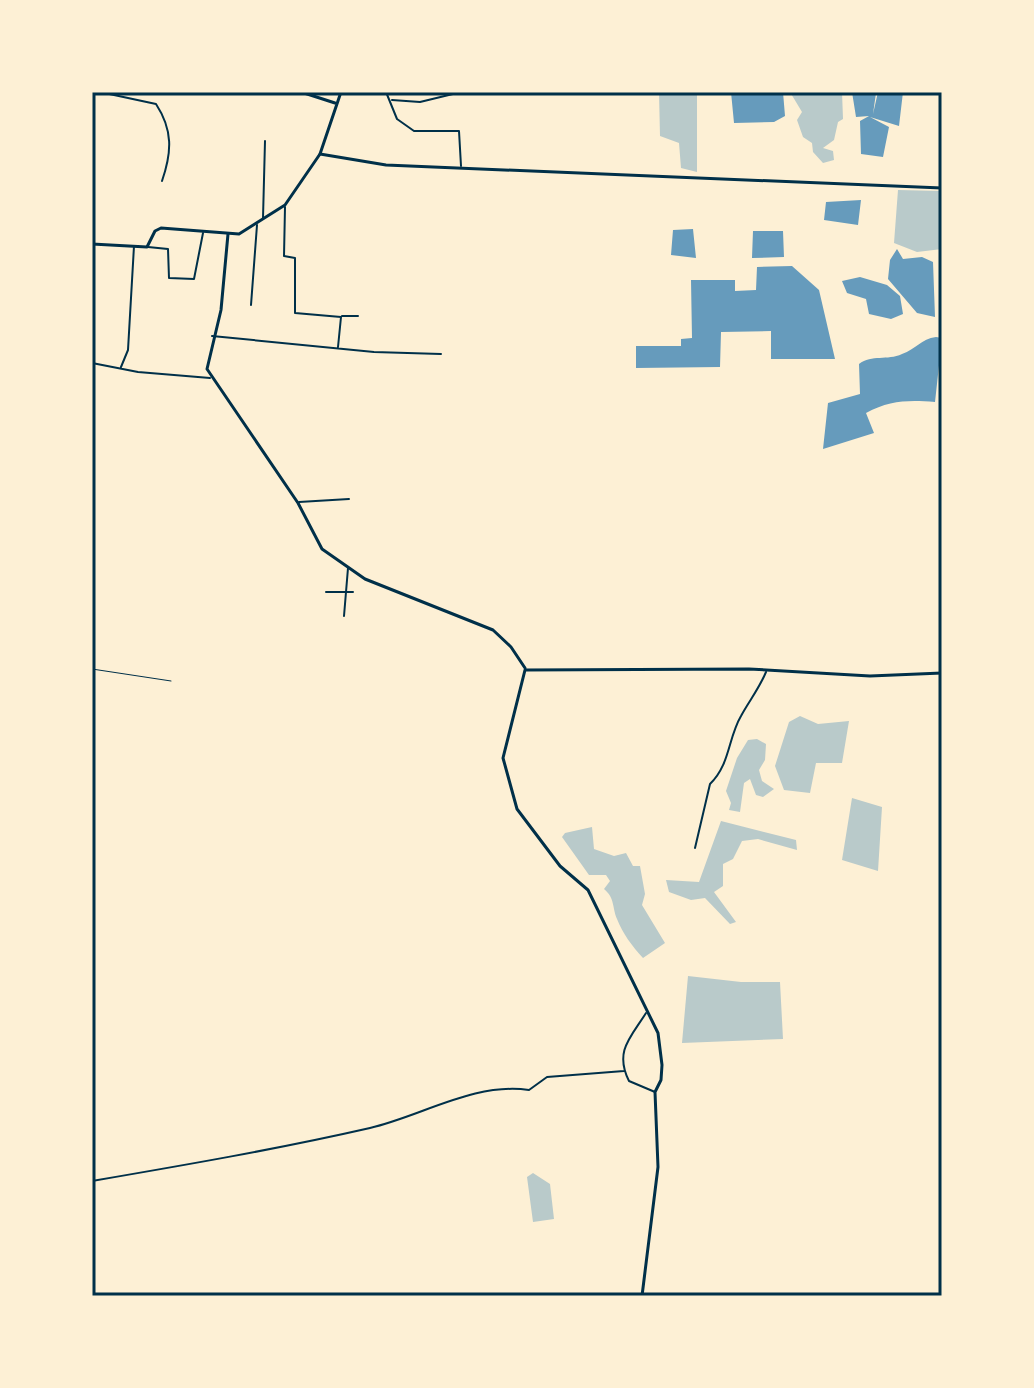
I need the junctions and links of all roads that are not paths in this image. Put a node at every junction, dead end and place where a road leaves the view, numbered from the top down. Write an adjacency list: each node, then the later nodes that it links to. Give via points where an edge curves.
1 (100, 92): 12 (street, via 156,104 167,120 171,141)
2 (301, 92): 8 (street)
3 (361, 92): 5 (street)
4 (386, 92): 7 (street)
5 (340, 93): 8 (street)
6 (457, 93): 7 (street, via 420,102)
7 (391, 100): 11 (street, via 397,119 414,131 459,131)
8 (335, 103): 10 (street)
9 (265, 141): 15 (street)
10 (320, 154): 11 (street, via 386,165); 14 (street)
11 (461, 167): 13 (street)
12 (162, 181)
13 (942, 188)
14 (285, 205): 15 (street); 24 (street, via 284,256 295,258 295,313)
15 (263, 220): 16 (street)
16 (257, 224): 18 (street); 22 (street)
17 (203, 232): 18 (street); 21 (street, via 161,228); 21 (street, via 194,279 169,278 168,249)
18 (228, 234): 25 (street, via 221,310)
19 (92, 244): 20 (street)
20 (134, 246): 21 (street); 29 (street, via 128,350)
21 (147, 247)
22 (251, 305)
23 (358, 316): 24 (street)
24 (341, 317): 26 (street)
25 (212, 336): 26 (street); 30 (street, via 206,360)
26 (338, 348): 27 (street)
27 (441, 354)
28 (92, 363): 29 (street)
29 (121, 367): 30 (street)
30 (210, 378): 32 (street)
31 (349, 499): 32 (street)
32 (298, 503): 33 (street, via 322,549)
33 (348, 567): 35 (street); 39 (street, via 365,579 493,630)
34 (326, 592): 35 (street)
35 (345, 592): 36 (street); 37 (street)
36 (353, 592)
37 (344, 616)
38 (92, 669): 42 (lane)
39 (525, 670): 40 (street); 44 (street, via 503,758 517,809 560,866 588,890)
40 (767, 671): 41 (street); 43 (street, via 710,784)
41 (942, 673)
42 (171, 681)
43 (695, 848)
44 (646, 1012): 45 (street, via 624,1044); 46 (street, via 658,1033 661,1054 661,1080)
45 (624, 1071): 46 (street, via 629,1081); 49 (street, via 547,1077 529,1090 509,1087 472,1094 373,1127)
46 (655, 1092): 50 (street, via 658,1167)
47 (92, 1158): 48 (street)
48 (92, 1167)
49 (92, 1181)
50 (642, 1296)

